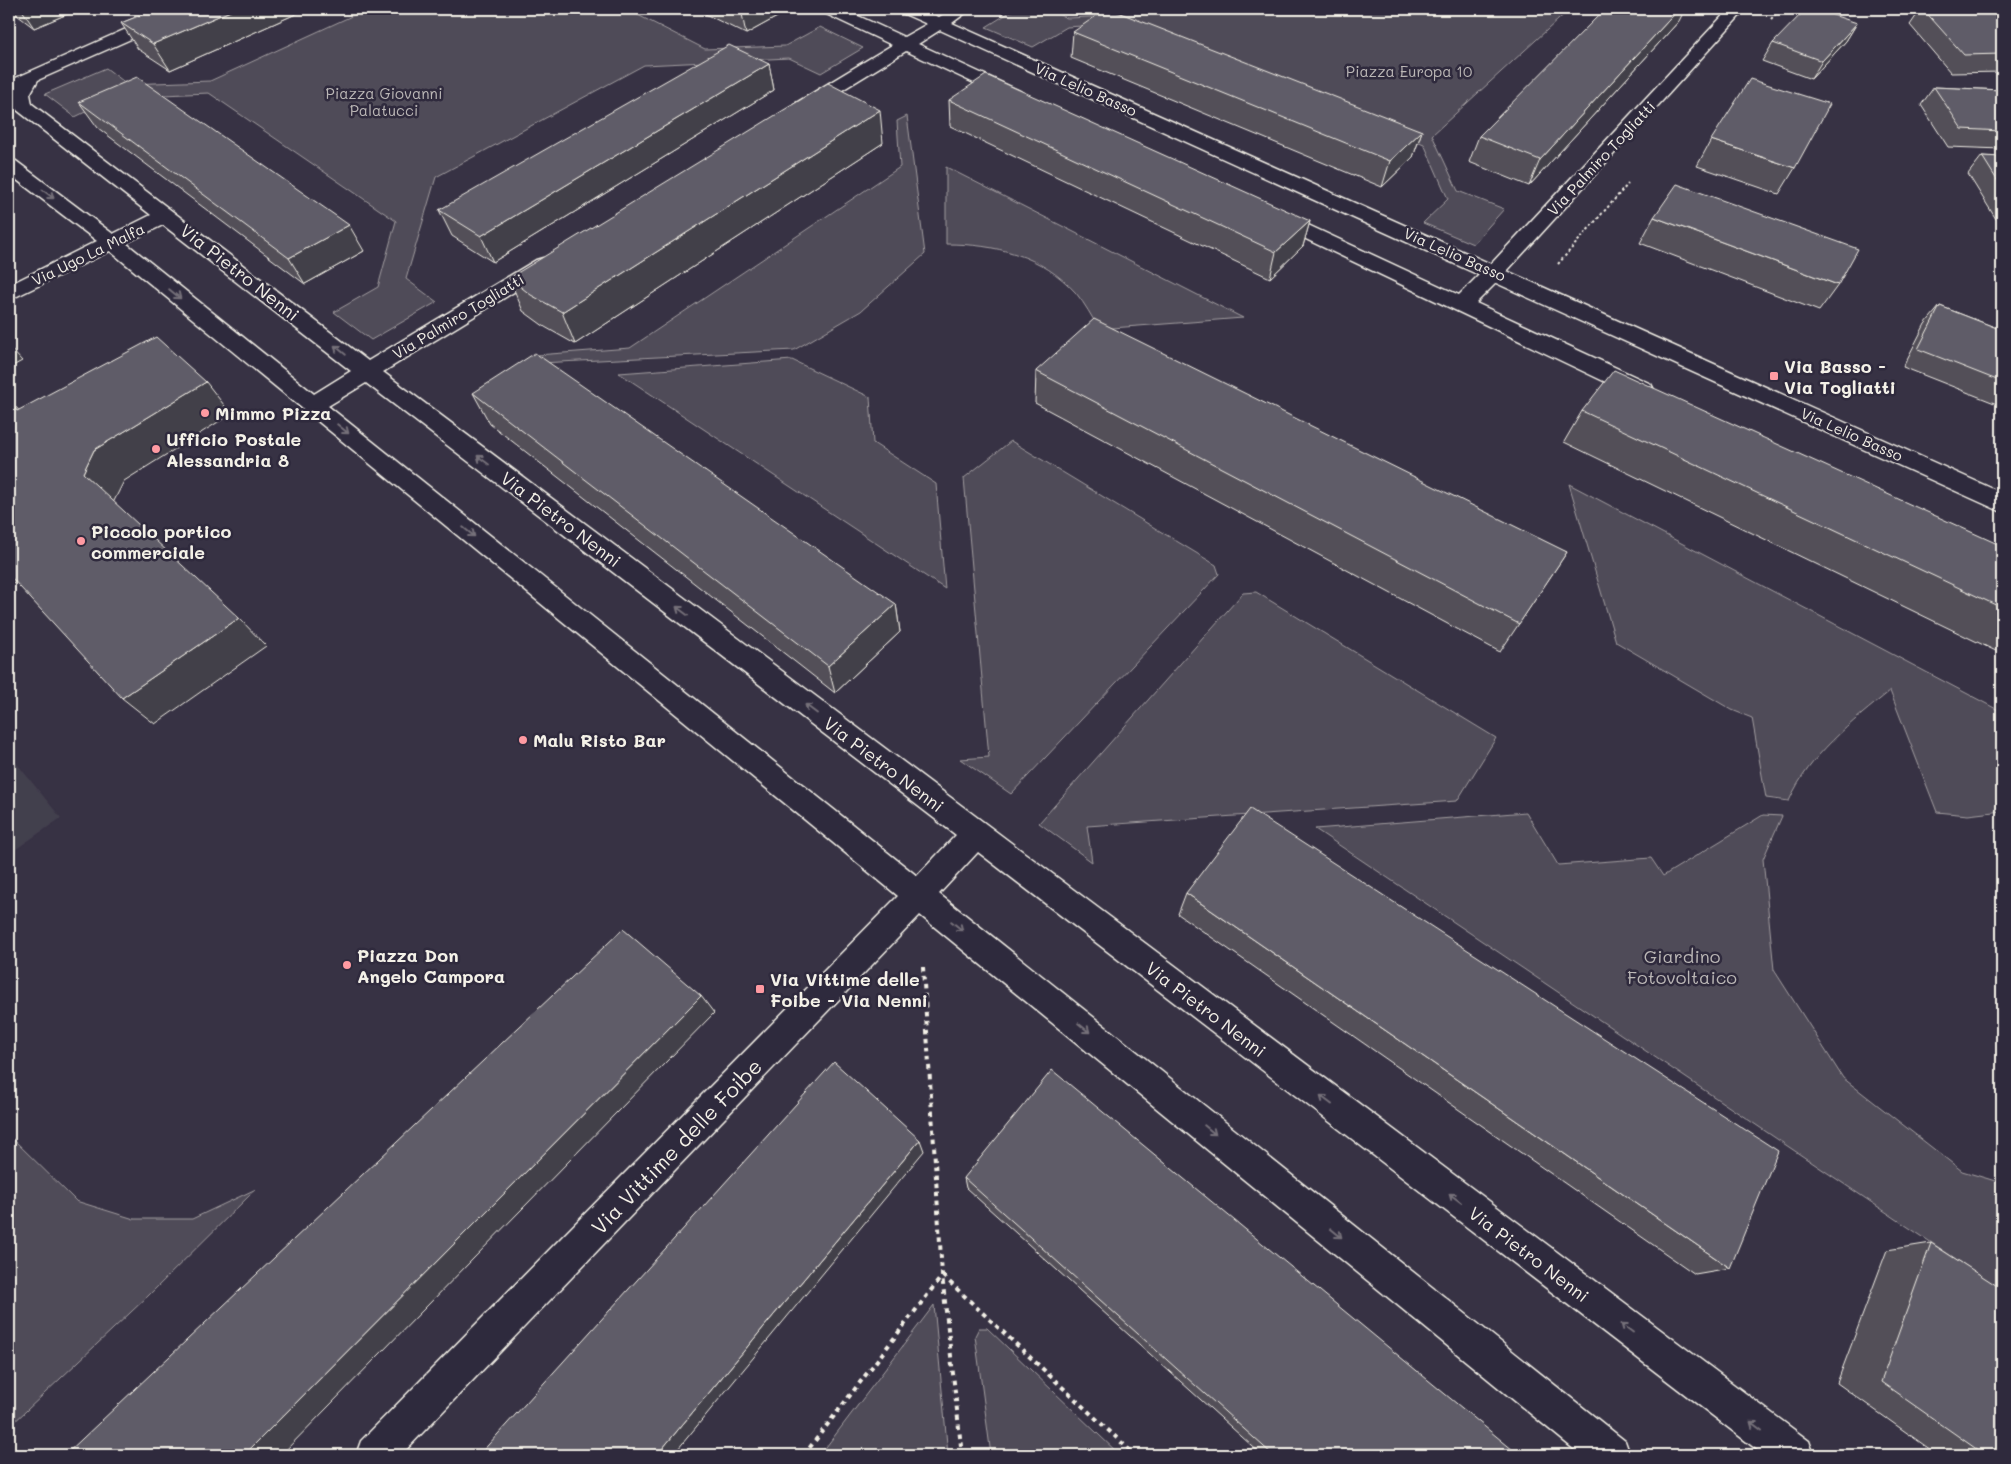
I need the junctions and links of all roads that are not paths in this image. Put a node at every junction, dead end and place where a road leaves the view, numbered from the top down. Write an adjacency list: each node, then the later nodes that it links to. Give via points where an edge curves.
1 (184, 9): 8 (street)
2 (830, 9): 7 (street)
3 (908, 9): 6 (street, Via Lelio Basso)
4 (963, 9): 6 (street)
5 (1738, 9): 17 (street, Via Palmiro Togliatti)
6 (939, 24): 7 (street); 17 (street, Via Lelio Basso)
7 (905, 44): 10 (street); 11 (street)
8 (32, 75): 9 (street); 14 (street, Via Pietro Nenni, via 21,94 23,106)
9 (9, 86)
10 (1031, 103)
11 (785, 117)
12 (9, 165): 15 (street, one-way to 15)
13 (1255, 208): 19 (street)
14 (168, 216): 15 (street, Via Ugo La Malfa); 20 (street, Via Pietro Nenni, one-way to 14)
15 (110, 242): 18 (street, Via Ugo La Malfa); 22 (street, one-way to 22)
16 (555, 257): 20 (street, Via Palmiro Togliatti)
17 (1494, 272): 19 (street, Via Palmiro Togliatti); 23 (street, Via Lelio Basso)
18 (9, 293)
19 (1462, 305): 21 (street)
20 (367, 372): 22 (street, Via Palmiro Togliatti); 24 (street, Via Pietro Nenni, one-way to 20)
21 (1660, 398)
22 (312, 405): 25 (street, one-way to 25)
23 (2002, 502)
24 (976, 834): 25 (street, Via Vittime delle Foibe); 28 (street, Via Pietro Nenni, one-way to 24)
25 (919, 895): 26 (street, Via Vittime delle Foibe); 27 (street, one-way to 27)
26 (374, 1455)
27 (1611, 1455)
28 (1795, 1455)

